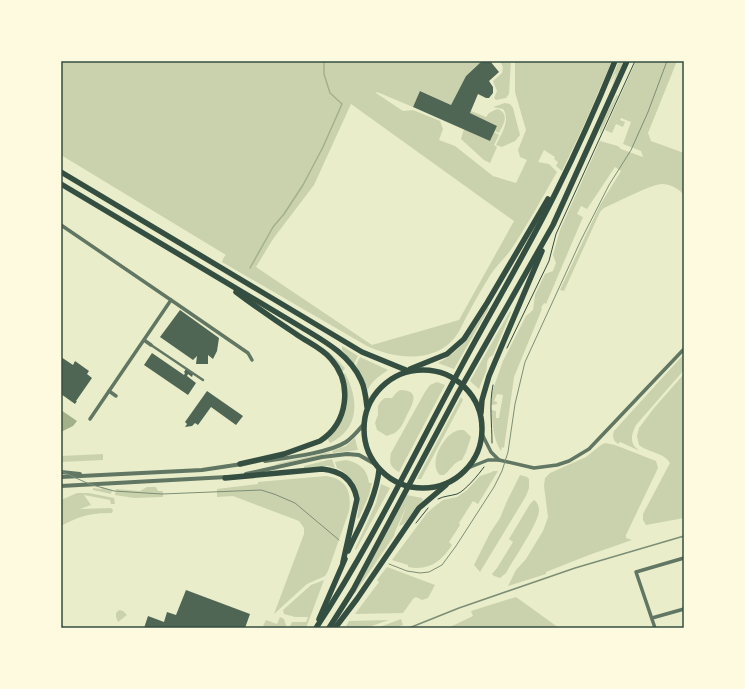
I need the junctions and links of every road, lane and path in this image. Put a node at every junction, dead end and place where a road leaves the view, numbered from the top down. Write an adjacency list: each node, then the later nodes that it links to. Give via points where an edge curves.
1 (615, 61): 4 (main road)
2 (626, 61): 8 (main road)
3 (635, 61): 14 (path, via 556,234 549,260)
4 (577, 149): 16 (main road, via 464,339 447,354); 48 (main road, via 366,546)
5 (61, 172): 16 (main road, via 362,352)
6 (61, 184): 9 (main road)
7 (61, 225): 10 (street)
8 (553, 225): 22 (main road, via 489,376); 49 (main road, via 458,393 353,590)
9 (215, 276): 21 (main road, via 339,351 362,381); 29 (main road, via 264,314 325,353 340,372 344,386 342,414 336,426 325,438 284,454)
10 (171, 300): 11 (street); 15 (street, via 248,353)
11 (144, 340): 12 (street); 19 (street)
12 (151, 345): 17 (street)
13 (684, 349): 28 (street, via 589,448 569,461 557,466 539,468)
14 (505, 353)
15 (252, 360)
16 (406, 370): 21 (main road, via 387,381 372,397); 22 (main road, via 425,370 448,377 460,384 469,392)
17 (203, 380)
18 (493, 382): 26 (path, via 490,412)
19 (109, 391): 20 (street); 23 (street)
20 (116, 396)
21 (367, 407): 24 (main road)
22 (481, 414): 25 (main road)
23 (90, 419)
24 (363, 425): 29 (street, via 347,442 330,448); 30 (main road, via 366,448)
25 (482, 434): 26 (street); 31 (main road, via 479,449)
26 (491, 452): 28 (street)
27 (488, 460): 28 (street); 31 (street); 39 (path, via 464,490)
28 (499, 460)
29 (240, 464): 34 (street, via 202,470)
30 (375, 464): 32 (main road); 36 (street, via 359,455 332,456)
31 (468, 468): 37 (main road)
32 (379, 470): 37 (main road, via 393,481 416,488 434,488); 43 (main road, via 378,483)
33 (61, 472): 34 (street)
34 (91, 475): 35 (street)
35 (61, 477)
36 (225, 478): 38 (street); 43 (main road, via 322,469 343,475 355,490 357,499)
37 (448, 483): 50 (main road, via 419,508)
38 (61, 486)
39 (437, 500)
40 (431, 505): 41 (path)
41 (413, 527)
42 (684, 558): 45 (street, via 636,572)
43 (343, 562): 48 (main road)
44 (684, 609): 45 (street)
45 (652, 618): 51 (street)
46 (61, 624): 47 (lane)
47 (63, 628)
48 (315, 628)
49 (329, 628)
50 (335, 628)
51 (655, 628)

